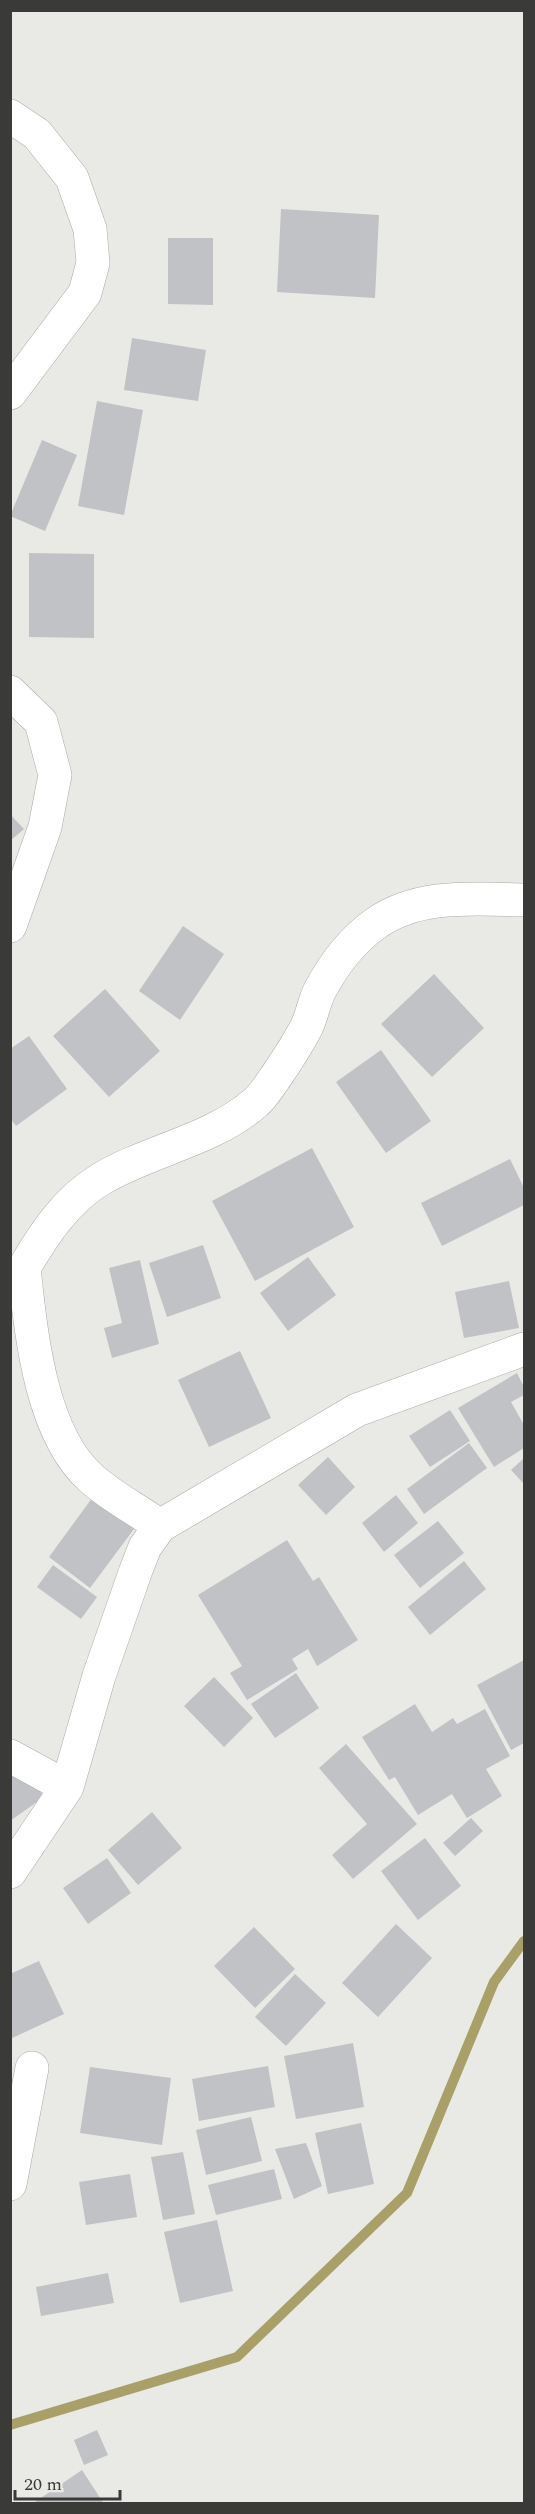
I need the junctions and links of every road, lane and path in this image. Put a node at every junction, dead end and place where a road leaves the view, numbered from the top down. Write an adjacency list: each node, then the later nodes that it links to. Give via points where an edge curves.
1 (10, 116): 2 (street, via 37,134 72,178 90,229 93,263 85,293)
2 (10, 393)
3 (10, 692): 5 (street, via 42,722 55,775 45,827)
4 (525, 900): 6 (street, via 459,897 413,906 375,923 341,956 283,1067 256,1103 186,1143 101,1179 76,1197)
5 (10, 926)
6 (17, 1272): 8 (street, via 43,1392 76,1463 92,1479)
7 (525, 1349): 8 (street, via 357,1410)
8 (160, 1526): 10 (street, via 136,1570 99,1676)
9 (10, 1756): 10 (street)
10 (67, 1787): 11 (street)
11 (10, 1872)
12 (32, 2068): 13 (street)
13 (10, 2184)

